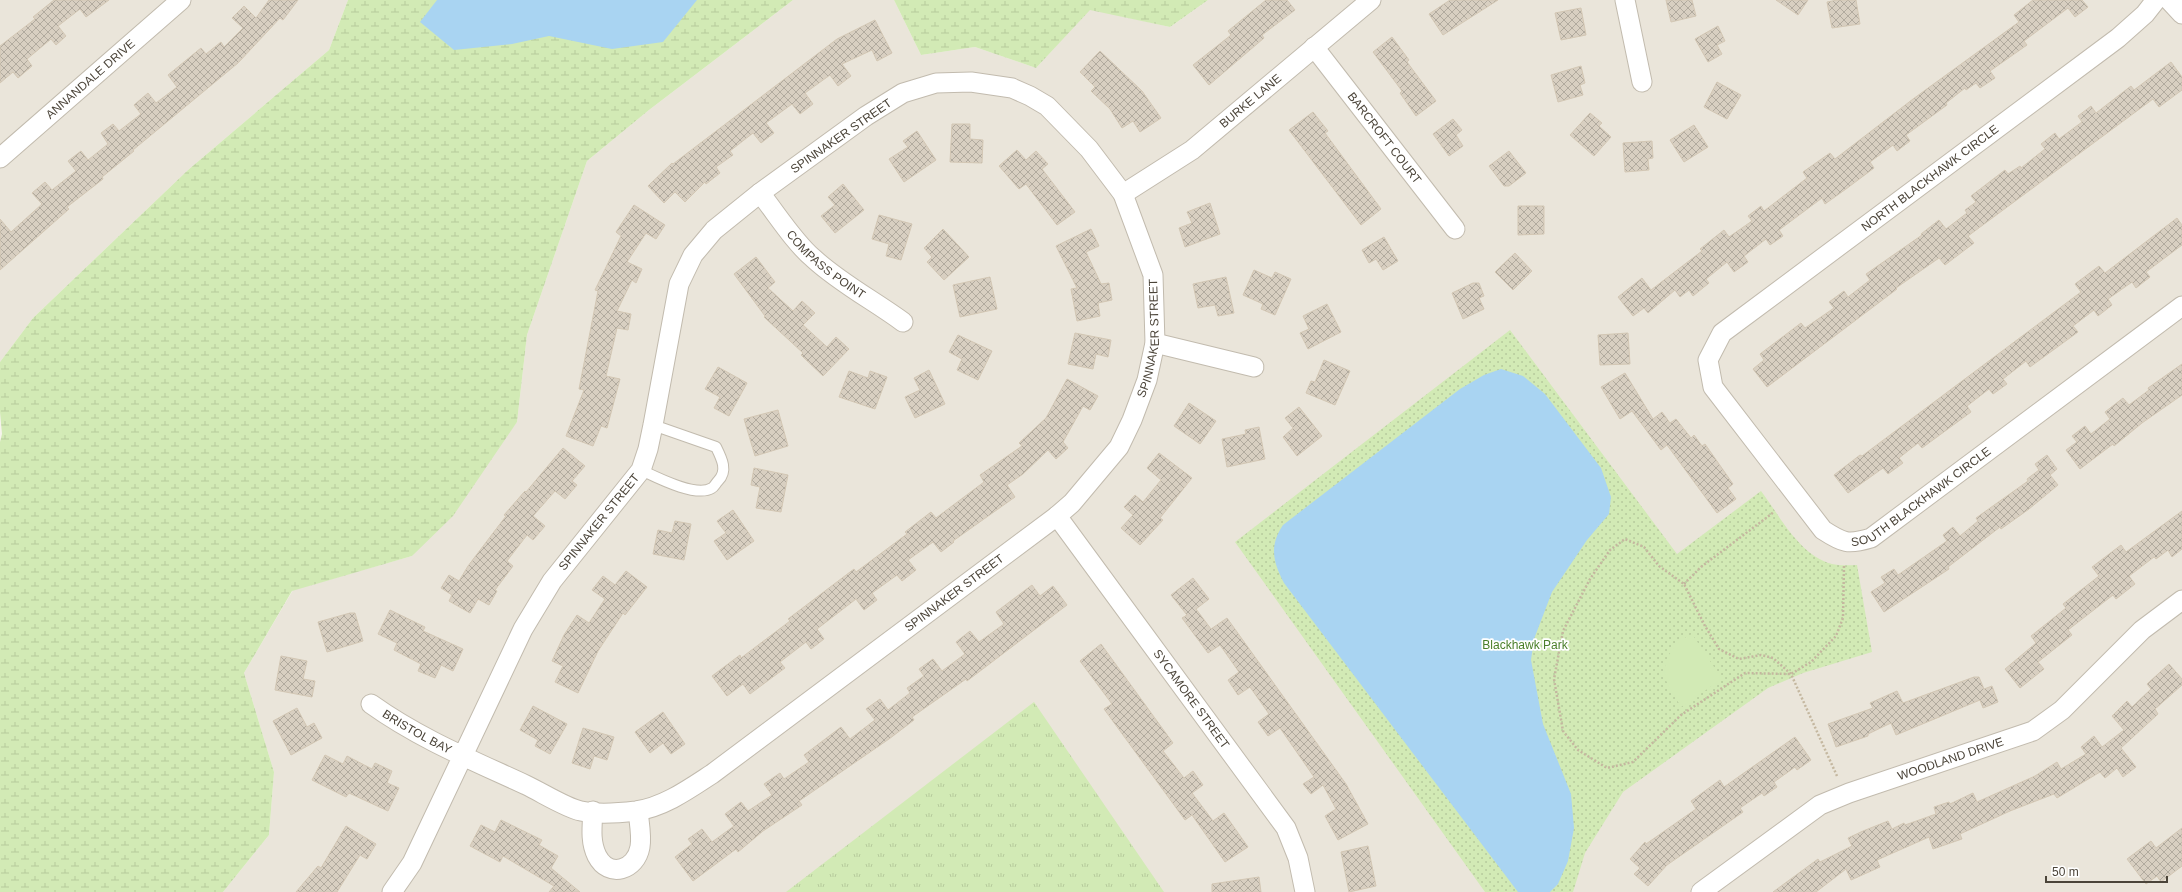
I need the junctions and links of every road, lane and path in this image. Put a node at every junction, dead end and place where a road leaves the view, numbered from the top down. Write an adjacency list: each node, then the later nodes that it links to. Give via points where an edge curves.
1 (181, 0): 9 (street, ANNANDALE DRIVE)
2 (1371, 0): 7 (street, BURKE LANE)
3 (1625, 0): 8 (street)
4 (2156, 0): 16 (street, NORTH BLACKHAWK CIRCLE, via 2145,14 2118,38 1722,333)
5 (2169, 0): 6 (street)
6 (2182, 14)
7 (1314, 47): 11 (street, BURKE LANE, via 1192,150); 12 (street, BARCROFT COURT)
8 (1642, 82)
9 (0, 158)
10 (760, 193): 11 (street, SPINNAKER STREET, via 866,116 903,93 936,83 972,82 1012,88 1046,106 1089,149); 14 (street, COMPASS POINT, via 811,257 839,281); 18 (street, SPINNAKER STREET, via 714,230 693,255 679,284)
11 (1123, 194): 15 (street, SPINNAKER STREET, via 1152,275)
12 (1455, 229)
13 (2182, 306): 16 (street, SOUTH BLACKHAWK CIRCLE, via 1871,538 1854,544 1840,542 1823,530 1713,387)
14 (903, 322)
15 (1155, 343): 17 (street); 21 (street, SPINNAKER STREET, via 1147,380 1119,447 1078,498)
16 (1708, 360)
17 (1254, 367)
18 (653, 425): 19 (street, SPINNAKER STREET); 19 (lane, via 716,447 724,463 721,478 711,489 699,491 667,482)
19 (641, 470): 27 (street, SPINNAKER STREET, via 552,581 523,629)
20 (1774, 512): 23 (path, via 1701,567)
21 (1057, 516): 30 (street, SPINNAKER STREET, via 712,774 666,801); 32 (street, SYCAMORE STREET, via 1286,828 1298,858)
22 (1844, 566): 25 (path, via 1843,618 1836,636 1811,662)
23 (1684, 584): 25 (path, via 1719,649 1739,659 1761,655 1773,658); 25 (path, via 1659,566 1644,547 1625,539 1610,550 1590,579 1563,631 1554,680 1563,732 1578,750 1607,768 1633,762 1681,715 1745,673)
24 (2182, 600): 33 (street, WOODLAND DRIVE, via 2142,630 2062,710 2033,731 1820,805)
25 (1791, 674): 28 (path)
26 (371, 704): 27 (street, BRISTOL BAY, via 438,746)
27 (464, 756): 29 (street, SPINNAKER STREET, via 581,811); 31 (street, SPINNAKER STREET, via 412,863)
28 (1837, 776)
29 (593, 811): 30 (street, SPINNAKER STREET); 30 (street, via 594,848 602,864 609,869 617,870 632,865 637,858 641,839)
30 (638, 811)
31 (392, 892)
32 (1305, 892)
33 (1701, 892)

